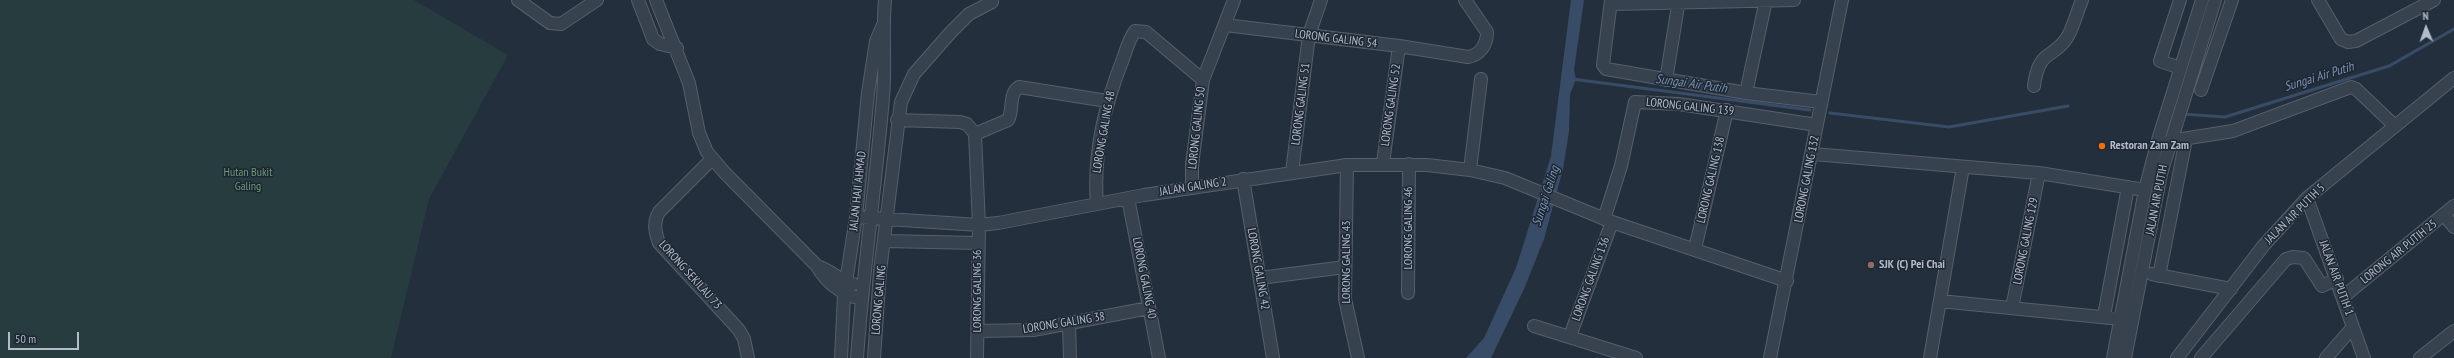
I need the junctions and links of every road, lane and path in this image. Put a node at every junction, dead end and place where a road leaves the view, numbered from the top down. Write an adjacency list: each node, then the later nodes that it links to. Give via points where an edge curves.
1 (518, 0): 2 (street, via 556,25)
2 (597, 0)
3 (638, 0): 26 (street, via 653,39 660,44)
4 (656, 0): 26 (street)
5 (885, 0): 22 (street, JALAN HAJI AHMAD)
6 (1234, 0): 23 (street)
7 (1321, 0): 24 (street, LORONG GALING 51)
8 (1465, 0): 25 (street, LORONG GALING 54, via 1487,32 1483,48 1473,56)
9 (1794, 0): 18 (street)
10 (1842, 0): 36 (street, LORONG GALING 132)
11 (2082, 0): 32 (street, via 2068,36 2040,61 2036,69)
12 (2180, 0): 27 (street, via 2160,60)
13 (2202, 0): 27 (street, JALAN AIR PUTIH)
14 (2215, 0): 43 (street, JALAN AIR PUTIH)
15 (2232, 0): 33 (street)
16 (2318, 0): 17 (street, via 2341,39 2348,42 2356,41)
17 (2434, 0)
18 (1766, 1): 21 (street); 34 (street)
19 (992, 2): 38 (street, LORONG GALING, via 960,21 914,74 901,102)
20 (1611, 2): 21 (street); 31 (street, via 1604,68)
21 (1678, 2): 31 (street)
22 (883, 24): 62 (street, JALAN HAJI AHMAD, via 876,41 868,93); 63 (street, JALAN HAJI AHMAD, via 883,95)
23 (1225, 25): 24 (street, LORONG GALING 54); 30 (street, LORONG GALING 50)
24 (1309, 35): 25 (street, LORONG GALING 54); 51 (street, LORONG GALING 51)
25 (1399, 46): 46 (street, LORONG GALING 52)
26 (677, 48): 45 (street, via 693,94 699,133)
27 (2180, 68): 56 (street, JALAN AIR PUTIH)
28 (2454, 78): 40 (street, JALAN AIR PUTIH 5)
29 (1480, 79): 50 (street)
30 (1203, 80): 35 (street, LORONG GALING 48, via 1146,32 1138,30 1132,35); 55 (street, LORONG GALING 50, via 1192,165)
31 (1666, 80): 34 (street)
32 (2034, 86)
33 (2201, 90)
34 (1746, 93): 36 (street)
35 (1107, 101): 41 (street, via 1019,87 1013,94 1008,120); 59 (street, LORONG GALING 48, via 1095,187)
36 (1821, 102): 39 (street, LORONG GALING 132)
37 (1727, 110): 39 (street, LORONG GALING 139); 65 (street, LORONG GALING 139, via 1635,102); 70 (street, LORONG GALING 138)
38 (898, 120): 41 (street, via 960,122 967,124); 64 (street, LORONG GALING)
39 (1817, 124): 44 (street, LORONG GALING 132)
40 (2395, 126): 42 (street, via 2351,87 2233,131); 58 (street, JALAN AIR PUTIH 5)
41 (975, 134): 66 (street, LORONG GALING 36)
42 (2186, 139): 43 (street); 76 (street)
43 (2170, 141): 75 (street, JALAN AIR PUTIH, via 2161,174)
44 (1813, 154): 49 (street); 79 (street, LORONG GALING 132)
45 (712, 159): 72 (street); 99 (street, LORONG SEKILAU 73, via 659,212 655,218 656,231 660,243 739,330 744,339)
46 (1383, 163): 47 (street, JALAN GALING 2); 48 (street, JALAN GALING 2)
47 (1409, 164): 50 (street, JALAN GALING 2); 83 (street, LORONG GALING 46)
48 (1347, 165): 51 (street, JALAN GALING 2); 73 (street, LORONG GALING 43)
49 (1963, 167): 52 (street); 86 (street)
50 (1470, 170): 65 (street, JALAN GALING 2, via 1530,187)
51 (1292, 172): 53 (street, JALAN GALING 2)
52 (2040, 173): 54 (street); 88 (street, LORONG GALING 129)
53 (1243, 179): 55 (street, JALAN GALING 2); 77 (street, LORONG GALING 42)
54 (2128, 186): 56 (street); 89 (street)
55 (1192, 187): 57 (street, JALAN GALING 2)
56 (2145, 190): 90 (street, JALAN AIR PUTIH)
57 (1128, 198): 59 (street, JALAN GALING 2); 87 (street, LORONG GALING 40)
58 (2307, 198): 78 (street, JALAN AIR PUTIH 1); 82 (street, JALAN AIR PUTIH 5, via 2264,245)
59 (1097, 204): 66 (street, JALAN GALING 2)
60 (2454, 206): 61 (street, LORONG AIR PUTIH 25)
61 (2444, 215): 67 (street); 84 (street, LORONG AIR PUTIH 25)
62 (856, 217): 63 (street, JALAN GALING 2); 71 (street, JALAN HAJI AHMAD)
63 (872, 218): 64 (street, JALAN GALING 2); 80 (street, JALAN HAJI AHMAD)
64 (887, 220): 66 (street, JALAN GALING 2); 68 (street, LORONG GALING)
65 (1608, 220): 70 (street, JALAN GALING 2); 96 (street, LORONG GALING 136)
66 (979, 225): 69 (street, LORONG GALING 36)
67 (2454, 227)
68 (885, 241): 69 (street); 102 (street, LORONG GALING)
69 (978, 243): 95 (street, LORONG GALING 36)
70 (1695, 249): 79 (street, JALAN GALING 2)
71 (850, 264): 74 (street); 81 (street, JALAN HAJI AHMAD)
72 (817, 266): 74 (street); 81 (street, via 822,276)
73 (1345, 267): 77 (street); 107 (street, LORONG GALING 43, via 1345,305)
74 (829, 270): 81 (street)
75 (2143, 273): 76 (street); 112 (street, JALAN AIR PUTIH)
76 (2159, 276): 82 (street)
77 (1260, 278): 106 (street, LORONG GALING 42)
78 (2337, 279): 84 (street, JALAN AIR PUTIH 1); 98 (street, via 2322,286 2304,258 2286,259)
79 (1787, 281): 109 (street, LORONG GALING 132)
80 (862, 286): 81 (street); 85 (street, JALAN HAJI AHMAD)
81 (846, 289): 85 (street); 100 (street, JALAN HAJI AHMAD)
82 (2230, 289): 97 (street, JALAN AIR PUTIH 5)
83 (1408, 293)
84 (2343, 297): 93 (street, JALAN AIR PUTIH 1)
85 (861, 300): 101 (street, JALAN HAJI AHMAD)
86 (1940, 301): 88 (street); 110 (street)
87 (1149, 308): 91 (street, LORONG GALING 38); 105 (street, LORONG GALING 40)
88 (2012, 308): 89 (street)
89 (2104, 316): 90 (street)
90 (2121, 319): 111 (street, JALAN AIR PUTIH)
91 (1069, 324): 95 (street, LORONG GALING 38, via 1021,331); 104 (street)
92 (1534, 326): 96 (street)
93 (2353, 328): 115 (street); 116 (street, JALAN AIR PUTIH 1)
94 (2454, 330): 117 (street)
95 (978, 331): 103 (street, LORONG GALING 36)
96 (1570, 336): 108 (street)
97 (2195, 336): 98 (street); 113 (street, JALAN AIR PUTIH 5)
98 (2210, 347): 114 (street)
99 (748, 358)
100 (841, 358)
101 (857, 358)
102 (874, 358)
103 (977, 358)
104 (1070, 358)
105 (1159, 358)
106 (1273, 358)
107 (1358, 358)
108 (1636, 358)
109 (1770, 358)
110 (1930, 358)
111 (2113, 358)
112 (2125, 358)
113 (2177, 358)
114 (2201, 358)
115 (2326, 358)
116 (2364, 358)
117 (2420, 358)

